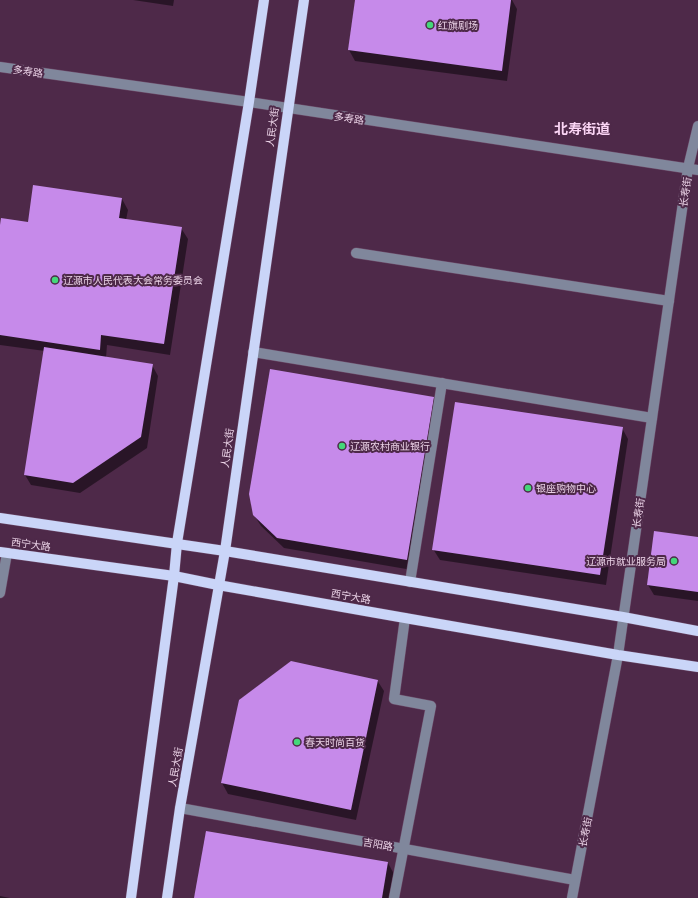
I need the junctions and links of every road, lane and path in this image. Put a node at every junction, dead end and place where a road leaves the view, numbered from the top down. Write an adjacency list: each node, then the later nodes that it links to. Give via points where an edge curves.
1 (264, 0): 4 (main road)
2 (304, 0): 5 (main road, 人民大街)
3 (0, 68): 4 (street, 多寿路)
4 (249, 102): 5 (street, 多寿路); 14 (main road)
5 (287, 109): 7 (street, 多寿路); 10 (main road, 人民大街)
6 (698, 126): 7 (street, 长寿街)
7 (693, 169): 9 (street, 长寿街)
8 (356, 253): 9 (street)
9 (669, 301): 12 (street, 长寿街)
10 (253, 352): 11 (street); 15 (main road, 人民大街)
11 (442, 383): 12 (street); 18 (street)
12 (652, 418): 21 (street, 长寿街)
13 (0, 518): 14 (main road)
14 (177, 543): 15 (main road); 17 (main road)
15 (225, 551): 18 (main road); 19 (main road, 人民大街)
16 (4, 553): 17 (main road, 西宁大路); 20 (street)
17 (174, 576): 19 (main road, 西宁大路); 29 (main road)
18 (410, 582): 21 (main road)
19 (218, 585): 22 (main road, 西宁大路); 26 (main road, 人民大街)
20 (0, 593)
21 (623, 617): 23 (main road); 24 (street, 长寿街)
22 (405, 618): 24 (main road, 西宁大路); 27 (street, via 394,699 431,706)
23 (698, 632)
24 (618, 655): 25 (main road, 西宁大路); 28 (street, 长寿街)
25 (698, 667)
26 (180, 808): 27 (street, 吉阳路); 30 (main road, 人民大街)
27 (404, 849): 28 (street, 吉阳路); 31 (street)
28 (575, 880): 32 (street, 长寿街)
29 (131, 898)
30 (167, 898)
31 (394, 898)
32 (572, 898)

